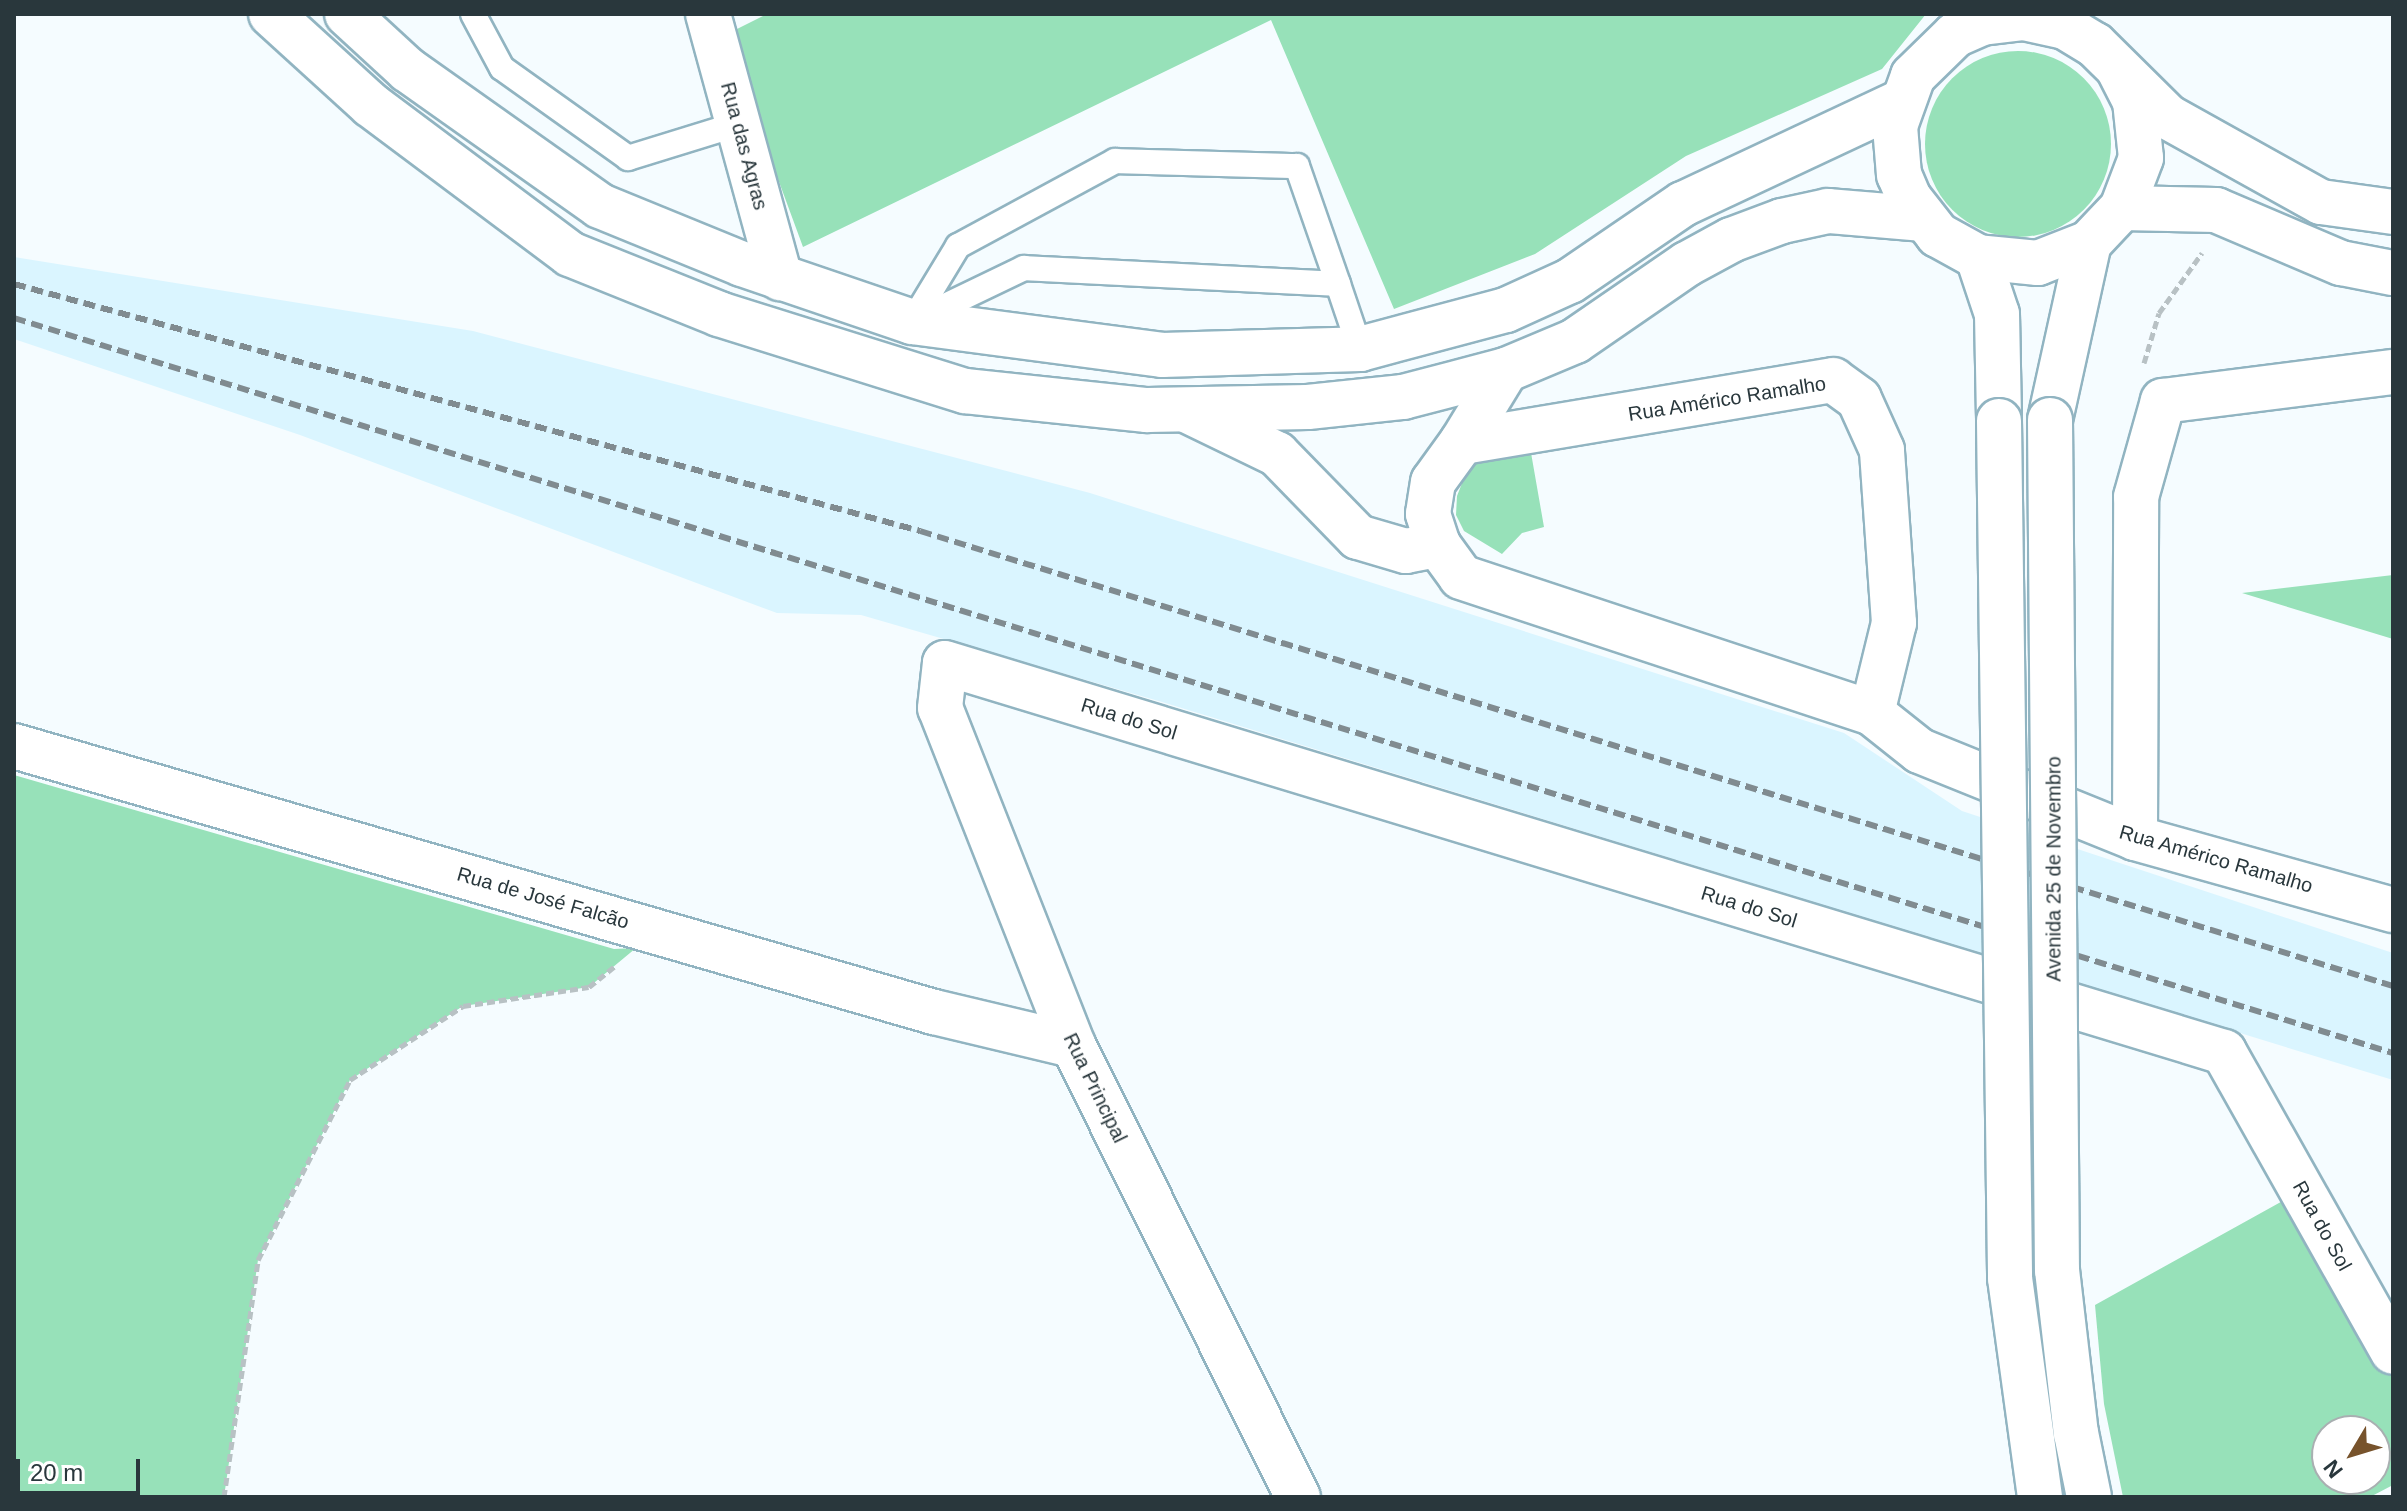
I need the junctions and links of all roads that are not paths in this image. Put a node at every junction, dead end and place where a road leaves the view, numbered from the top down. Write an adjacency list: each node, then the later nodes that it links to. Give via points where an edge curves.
1 (271, 14): 22 (street, via 371,105 570,254 719,314 965,391)
2 (347, 14): 16 (street, via 408,70 600,206)
3 (473, 14): 9 (lane, via 502,68 628,158)
4 (716, 17): 9 (street, Rua das Agras)
5 (2062, 20): 6 (street); 7 (street)
6 (1960, 24): 8 (street, via 1923,64)
7 (2119, 70): 10 (street, via 2142,129 2141,158); 11 (street, via 2168,117 2321,202)
8 (1901, 102): 12 (street, via 1895,126 1899,175); 19 (street, via 1683,204 1570,281 1506,310)
9 (738, 124): 16 (street, Rua das Agras)
10 (2122, 208): 13 (street); 15 (street, via 2216,210 2341,263)
11 (2393, 212)
12 (1923, 219): 14 (street, via 1957,249); 20 (street, via 1828,211 1743,235 1687,264 1575,341)
13 (2089, 243): 14 (street, via 2038,263); 34 (street, Avenida 25 de Novembro, bridge, via 2050,420 2057,1270)
14 (1978, 257): 33 (street, bridge, via 1997,314 2010,1278)
15 (2393, 273)
16 (780, 278): 18 (street)
17 (1338, 284): 18 (lane, via 1024,268); 18 (lane, via 1297,166 1115,161 958,246); 19 (lane)
18 (912, 322): 19 (street, via 1162,355)
19 (1360, 349)
20 (1506, 370): 22 (street, via 1403,397); 23 (street, Rua Américo Ramalho)
21 (2393, 372): 28 (street, via 2163,401 2136,497)
22 (1186, 410): 24 (street, via 1277,454 1358,537 1406,551)
23 (1462, 442): 24 (street, Rua Américo Ramalho, via 1433,482 1428,514); 26 (street, Rua Américo Ramalho, via 1833,380 1859,399 1882,450 1894,623)
24 (1438, 545): 26 (street, Rua Américo Ramalho, via 1461,577)
25 (945, 663): 30 (street, Rua Principal, via 940,708); 31 (street, Rua do Sol, via 2224,1052)
26 (1872, 713): 28 (street, Rua Américo Ramalho, via 1920,751)
27 (14, 746): 30 (street, Rua de José Falcão, via 934,1012)
28 (2135, 838): 29 (street, Rua Américo Ramalho)
29 (2393, 910)
30 (1073, 1045): 32 (street, Rua Principal)
31 (2393, 1352)
32 (1298, 1497)
33 (2040, 1497)
34 (2089, 1497)

